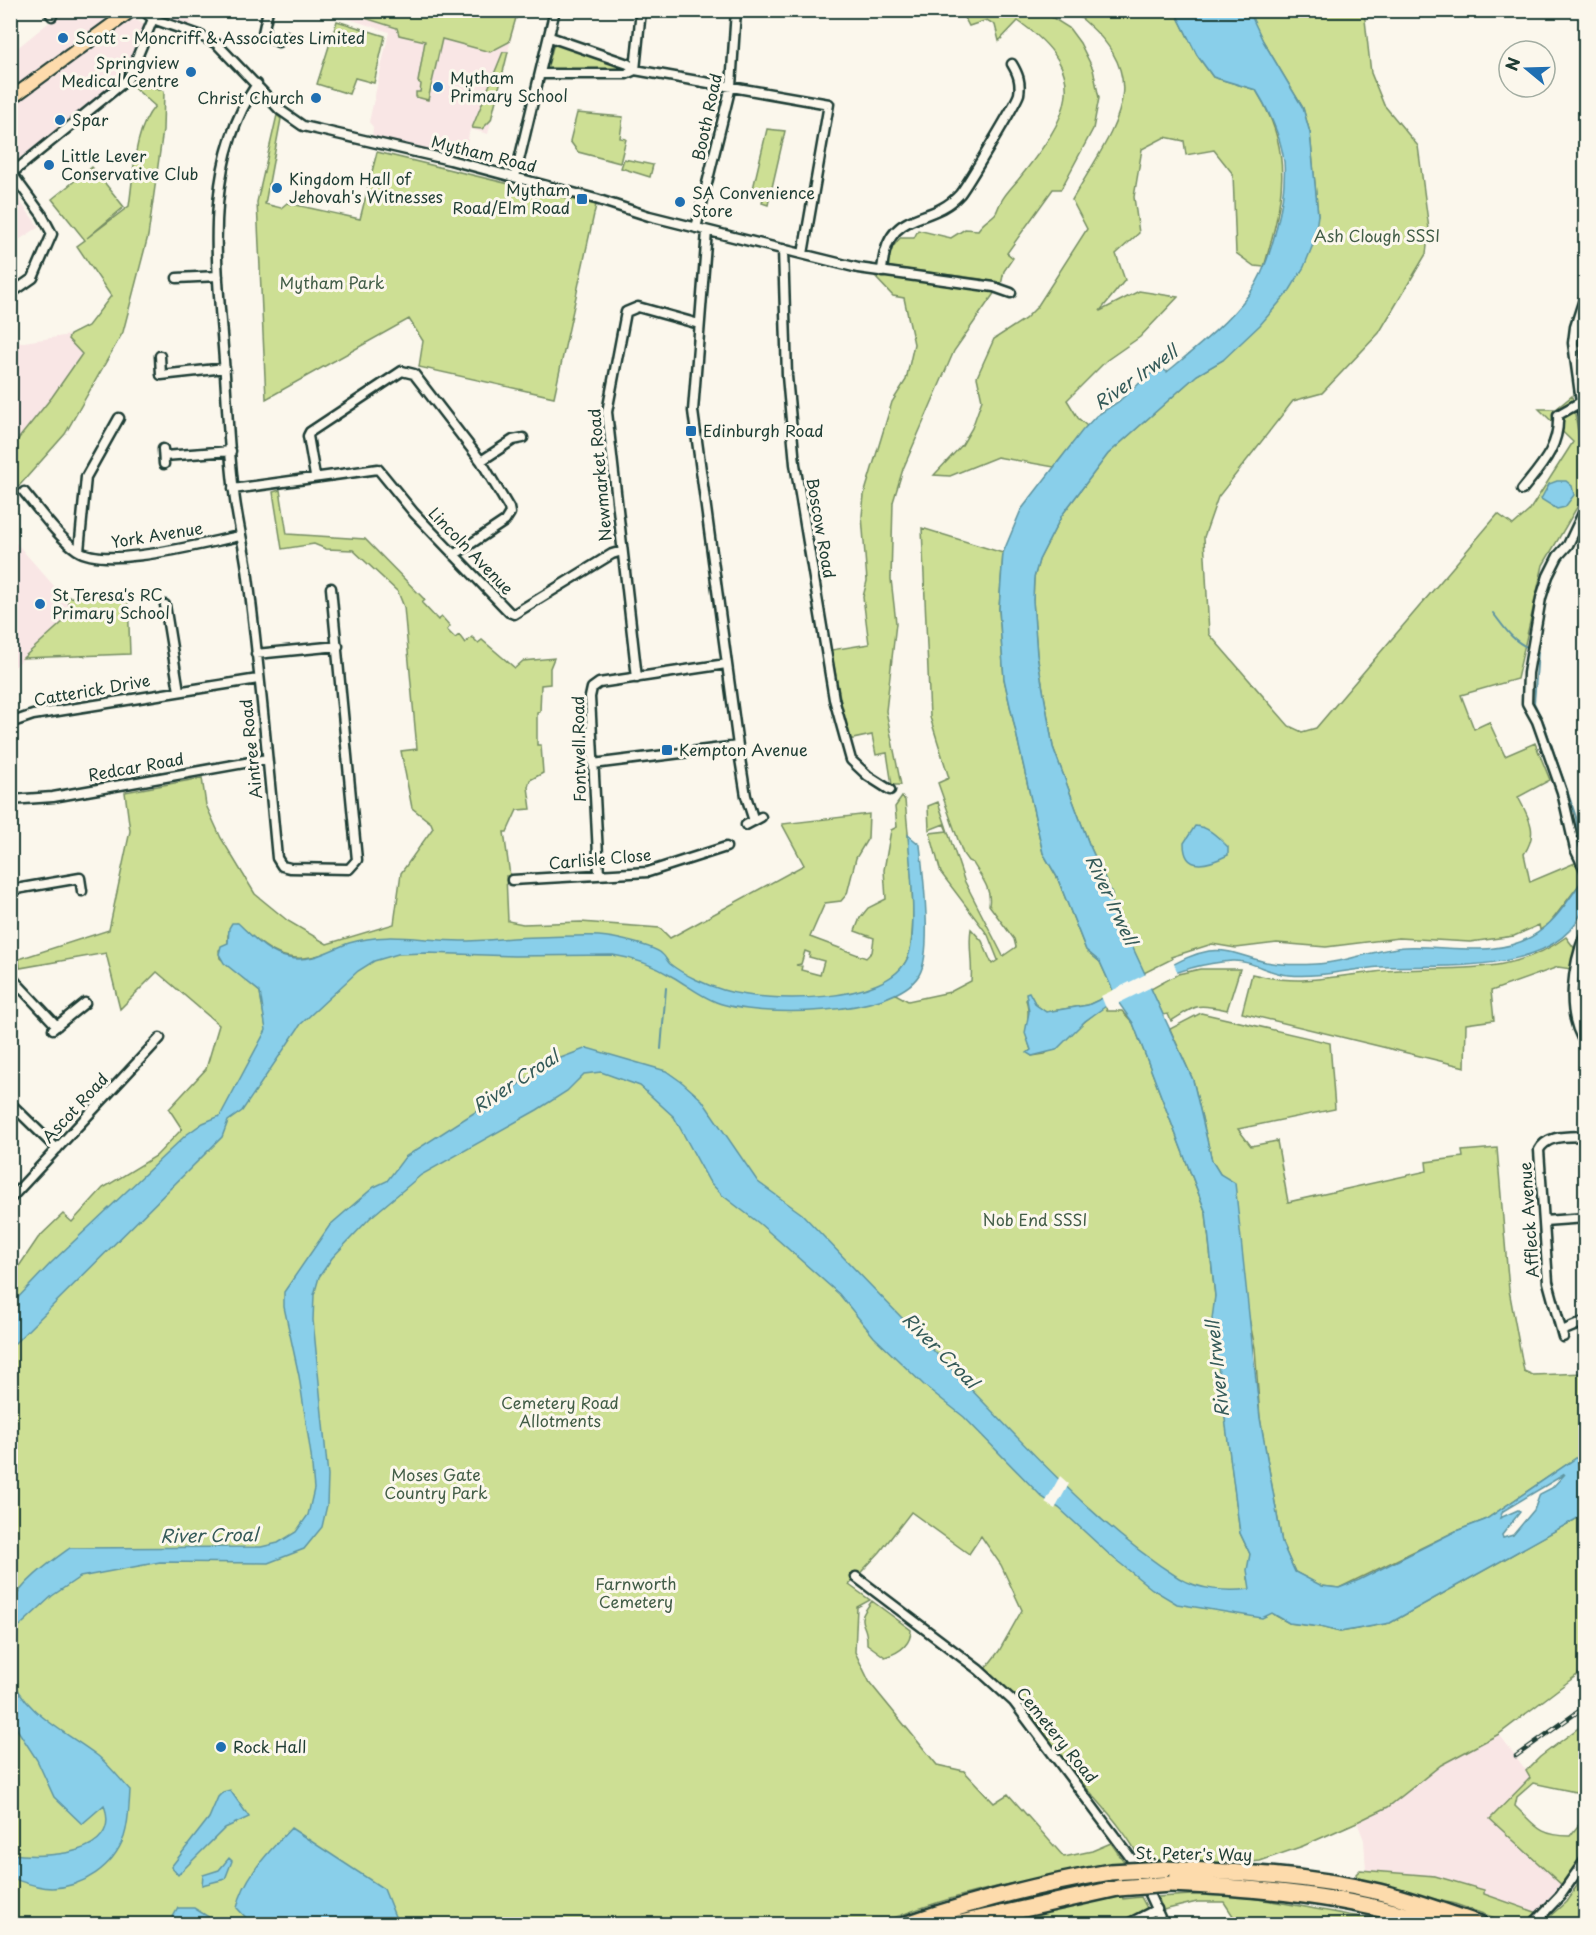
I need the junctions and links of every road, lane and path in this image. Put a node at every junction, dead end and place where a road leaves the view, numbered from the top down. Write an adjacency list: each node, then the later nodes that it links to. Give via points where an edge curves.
1 (132, 10): 15 (main road)
2 (143, 10): 7 (street, Mytham Road)
3 (268, 10): 8 (street, via 261,31 278,42)
4 (555, 10): 9 (street)
5 (641, 10): 11 (street)
6 (736, 10): 14 (street, Booth Road)
7 (153, 19): 13 (street, Mytham Road, via 217,44); 16 (street, via 128,79)
8 (286, 36)
9 (549, 37): 11 (street, via 628,64); 12 (street)
10 (1012, 64): 22 (street, via 1019,75 1019,96 961,193 945,207 904,223 886,245)
11 (635, 70): 12 (street, via 626,74); 14 (street)
12 (540, 74): 17 (street)
13 (258, 84): 17 (street, Mytham Road, via 280,110 303,126); 23 (street, Aintree Road, via 242,107 222,163 216,232)
14 (731, 86): 18 (street, Booth Road); 21 (street, via 829,104)
15 (10, 99)
16 (11, 172): 27 (street, via 52,234 33,278)
17 (515, 177): 18 (street, Mytham Road)
18 (696, 228): 19 (street, Mytham Road)
19 (707, 231): 20 (street, Mytham Road); 28 (street)
20 (783, 249): 21 (street, Mytham Road); 59 (street, Boscow Road, via 787,376 795,464 834,699 851,760)
21 (803, 254): 22 (street, Mytham Road)
22 (882, 272): 25 (street, Mytham Road, via 994,287)
23 (218, 276): 24 (street); 30 (street, Aintree Road)
24 (177, 278)
25 (1011, 293)
26 (1586, 293): 31 (street, via 1573,343)
27 (10, 294)
28 (699, 324): 45 (street, Newmarket Road, via 638,307 623,316 607,412); 51 (street, via 693,411)
29 (160, 356): 30 (street, via 161,375)
30 (225, 368): 35 (street, Aintree Road)
31 (1579, 403): 34 (street); 40 (street, via 1558,415 1557,441)
32 (119, 418): 44 (street, via 86,477)
33 (523, 438): 37 (street, via 513,440)
34 (1586, 438)
35 (231, 452): 36 (street); 39 (street, Aintree Road)
36 (164, 456)
37 (481, 461): 38 (street, via 414,374 406,371 310,432); 46 (street, via 510,513 505,521)
38 (315, 476): 39 (street, Lincoln Avenue); 46 (street, Lincoln Avenue, via 373,465)
39 (233, 489): 43 (street, Aintree Road)
40 (1522, 490)
41 (24, 492): 44 (street)
42 (1586, 507): 63 (street, via 1548,576 1541,598 1527,703 1568,808 1575,849)
43 (240, 536): 44 (street, York Avenue, via 124,557 92,556); 50 (street, Aintree Road)
44 (79, 551)
45 (622, 551): 46 (street, Lincoln Avenue, via 514,614); 52 (street, Newmarket Road)
46 (454, 555)
47 (331, 588): 49 (street, Aintree Road)
48 (165, 605): 54 (street)
49 (338, 646): 50 (street); 57 (street, Aintree Road, via 358,855 353,867 290,868 279,862)
50 (256, 654): 53 (street, Aintree Road)
51 (726, 664): 52 (street, Fontwell Road); 56 (street)
52 (637, 678): 58 (street, Fontwell Road, via 599,683 590,692)
53 (258, 679): 54 (street, Catterick Drive); 57 (street, Aintree Road)
54 (179, 691): 55 (street, Catterick Drive, via 33,715)
55 (10, 723)
56 (738, 746): 58 (street); 61 (street)
57 (267, 759): 60 (street, Redcar Road, via 53,797)
58 (593, 764): 64 (street, Fontwell Road)
59 (890, 790)
60 (10, 800)
61 (754, 821)
62 (726, 847): 64 (street, Carlisle Close, via 711,847 648,872)
63 (1586, 872)
64 (599, 875): 65 (street, Carlisle Close, via 523,875)
65 (512, 880)
66 (10, 890): 67 (street, via 80,878)
67 (81, 891)
68 (1586, 932): 74 (street, via 1577,965 1573,1005 1579,1035)
69 (10, 943): 70 (street)
70 (10, 960)
71 (10, 976): 72 (street, via 55,1027)
72 (85, 1003)
73 (160, 1038): 77 (street, Ascot Road)
74 (1586, 1044)
75 (10, 1103): 77 (street)
76 (1586, 1136): 80 (street, Affleck Avenue, via 1551,1139 1542,1145 1539,1156)
77 (57, 1149): 78 (street, Ascot Road)
78 (10, 1199)
79 (1586, 1218): 80 (street)
80 (1544, 1221): 81 (street, Affleck Avenue, via 1548,1282 1562,1334)
81 (1586, 1321)
82 (856, 1577): 84 (street, Cemetery Road, via 980,1670 1014,1702)
83 (1586, 1859): 87 (street)
84 (1133, 1861)
85 (1149, 1894): 86 (street)
86 (1157, 1909): 90 (street); 91 (street)
87 (1536, 1922)
88 (908, 1924): 93 (highway, St. Peter's Way, bridge, via 976,1900 1054,1882 1110,1872 1164,1869 1268,1874 1333,1883)
89 (956, 1924): 92 (highway, St. Peter's Way, bridge, via 1118,1888 1170,1884 1312,1894)
90 (1128, 1924)
91 (1163, 1924)
92 (1436, 1924)
93 (1480, 1924)

